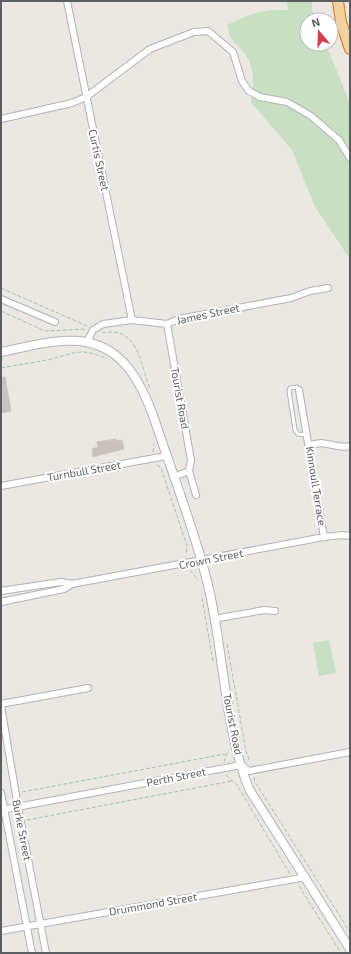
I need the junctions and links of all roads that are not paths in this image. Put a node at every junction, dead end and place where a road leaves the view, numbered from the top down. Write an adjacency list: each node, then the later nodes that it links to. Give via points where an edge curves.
1 (67, 1): 4 (street, Curtis Street)
2 (338, 1): 3 (highway, via 341,22)
3 (350, 50)
4 (86, 97): 5 (street, via 72,104); 6 (street, via 150,49 194,32 208,31 233,52 242,81 249,91 260,98 287,102 311,116 339,140); 9 (street, Curtis Street)
5 (1, 119)
6 (350, 158)
7 (328, 288): 11 (street, James Street, via 291,298 179,319)
8 (1, 299): 10 (street)
9 (132, 320): 11 (street, James Street); 12 (street, James Street, via 102,324 93,330)
10 (54, 322)
11 (167, 324): 19 (street, Tourist Road, via 191,460)
12 (86, 342): 13 (street, via 62,341); 18 (street, Tourist Road, via 106,350 124,362 136,377 145,392)
13 (1, 352)
14 (299, 390): 15 (street, Kinnoull Terrace); 15 (lane, Kinnoull Terrace, via 294,387 289,391 295,430 298,434)
15 (307, 435): 16 (street, Kinnoull Terrace)
16 (309, 445): 17 (street); 24 (street, Kinnoull Terrace)
17 (350, 446)
18 (166, 456): 20 (street, Tourist Road); 21 (street, Turnbull Street)
19 (189, 471): 20 (street); 22 (street, Tourist Road)
20 (173, 477): 25 (street, Tourist Road)
21 (1, 486)
22 (196, 495)
23 (350, 536): 24 (street, Crown Street)
24 (324, 537): 25 (street, Crown Street)
25 (201, 561): 26 (street, Crown Street); 30 (street, Tourist Road)
26 (72, 584): 27 (street, Crown Street, via 61,582); 28 (street, Crown Street, via 64,589)
27 (1, 592)
28 (1, 602)
29 (275, 611): 30 (street, via 264,610)
30 (214, 619): 34 (street, Tourist Road)
31 (88, 688): 32 (street)
32 (1, 705): 36 (street, Burke Street)
33 (350, 752): 34 (street, via 249,771)
34 (241, 765): 36 (street, Perth Street); 38 (street, Tourist Road, via 249,789)
35 (1, 793): 37 (street, Burke Street)
36 (18, 807): 37 (street, Perth Street); 39 (street, Burke Street)
37 (2, 810): 40 (street, Burke Street)
38 (306, 877): 39 (street, Drummond Street); 42 (street, Tourist Road)
39 (41, 924): 40 (street, Drummond Street); 44 (street, Burke Street)
40 (27, 927): 41 (street, Drummond Street); 43 (street, Burke Street)
41 (1, 931)
42 (350, 949)
43 (32, 953)
44 (46, 953)

